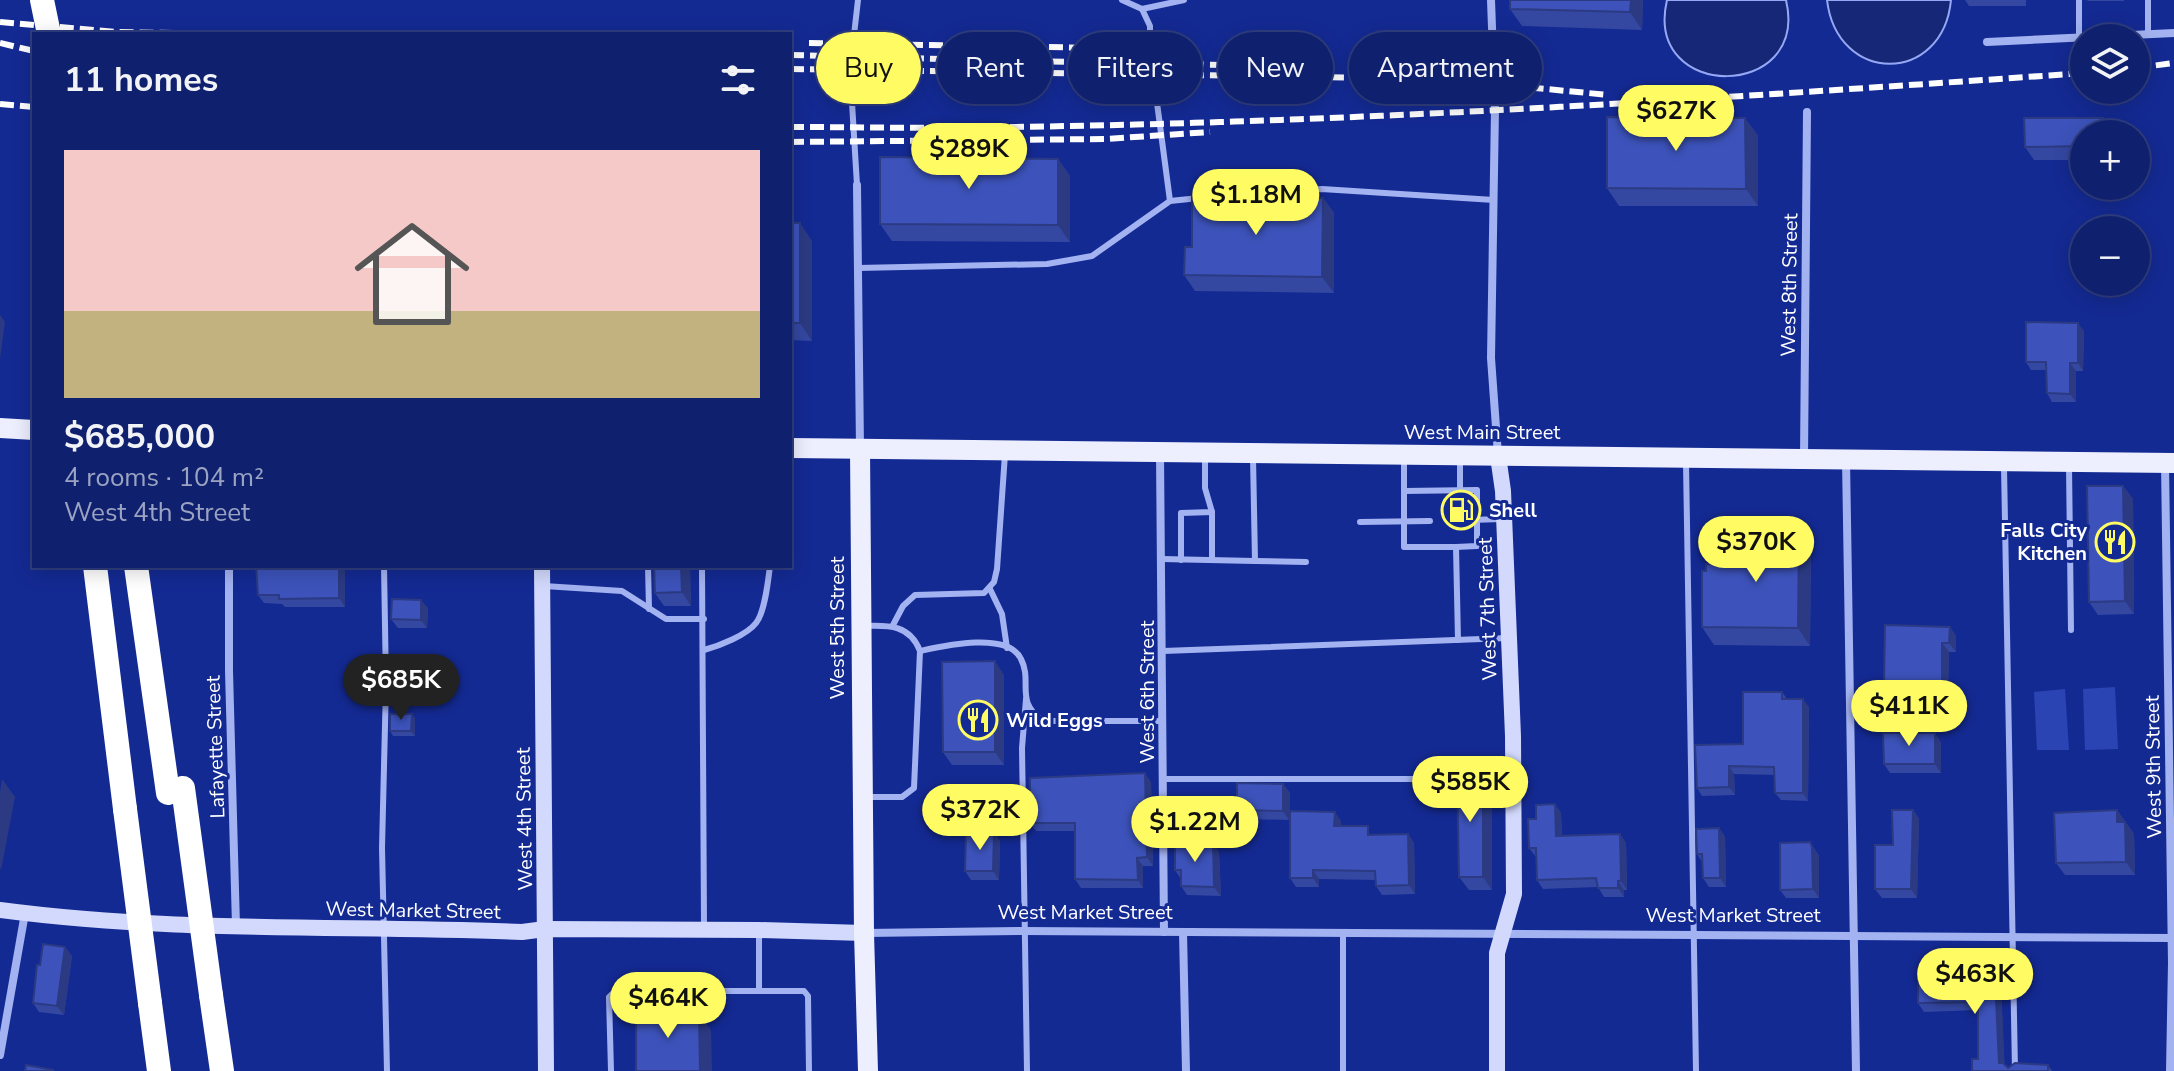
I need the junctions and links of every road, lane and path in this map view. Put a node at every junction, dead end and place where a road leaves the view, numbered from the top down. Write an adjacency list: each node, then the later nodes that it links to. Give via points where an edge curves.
1 (41, 0): 11 (highway, bridge); 12 (highway, bridge)
2 (858, 0): 18 (lane, via 850,70)
3 (1122, 0): 8 (lane)
4 (1184, 0): 8 (lane)
5 (1491, 0): 19 (street, West 7th Street)
6 (2079, 0): 9 (lane)
7 (2148, 0): 10 (lane)
8 (1142, 9): 20 (lane, via 1150,26)
9 (2079, 24)
10 (2148, 24)
11 (41, 32)
12 (48, 32)
13 (2174, 33): 14 (street)
14 (2150, 34)
15 (2070, 38): 16 (street)
16 (1987, 42)
17 (1807, 112): 34 (street, West 8th Street)
18 (857, 185): 21 (street, West 5th Street)
19 (1494, 200): 20 (lane, via 1322,189); 32 (street, West 7th Street, via 1491,358)
20 (1170, 201): 21 (lane, via 1092,256 1047,264)
21 (858, 268): 25 (street, West 5th Street)
22 (0, 428): 23 (main road)
23 (32, 430)
24 (792, 448): 25 (main road, West Main Street)
25 (860, 449): 26 (main road, West Main Street); 67 (main road, West 5th Street)
26 (1005, 451): 27 (main road, West Main Street); 63 (lane, via 997,569)
27 (1160, 452): 28 (main road, West Main Street); 48 (street, West 6th Street)
28 (1206, 453): 29 (main road, West Main Street); 41 (lane, via 1205,488)
29 (1253, 453): 30 (main road, West Main Street); 51 (lane)
30 (1404, 455): 31 (main road, West Main Street); 40 (lane)
31 (1460, 455): 32 (main road, West Main Street); 39 (lane)
32 (1498, 456): 33 (main road, West Main Street); 42 (street, West 7th Street)
33 (1686, 458): 34 (main road, West Main Street); 95 (lane)
34 (1804, 459): 35 (main road, West Main Street)
35 (1846, 459): 36 (main road, West Main Street); 96 (street)
36 (2004, 461): 37 (main road, West Main Street); 97 (lane)
37 (2069, 461): 38 (main road, West Main Street); 68 (lane)
38 (2169, 462): 81 (street, West 9th Street)
39 (1460, 490): 40 (lane); 43 (lane, via 1477,490)
40 (1404, 491): 46 (lane)
41 (1212, 512): 49 (lane, via 1181,513); 50 (lane)
42 (1504, 519): 43 (lane); 69 (street, West 7th Street)
43 (1474, 520): 47 (lane, via 1477,546)
44 (1430, 521): 46 (lane)
45 (1360, 522): 46 (lane)
46 (1404, 522): 47 (lane, via 1404,547)
47 (1456, 547): 70 (lane)
48 (1162, 559): 49 (lane); 74 (street, West 6th Street)
49 (1181, 560): 50 (lane)
50 (1212, 560): 51 (lane)
51 (1255, 561): 52 (lane)
52 (1306, 562)
53 (95, 568): 102 (highway, bridge)
54 (136, 568): 79 (highway)
55 (153, 568): 79 (highway)
56 (229, 568): 84 (street, Lafayette Street)
57 (384, 568): 85 (lane)
58 (542, 568): 62 (street, West 4th Street)
59 (648, 568): 64 (lane)
60 (702, 568): 65 (lane)
61 (770, 568): 72 (lane, via 757,623)
62 (542, 586): 64 (lane, via 622,591); 86 (street, West 4th Street)
63 (990, 589): 66 (lane, via 915,595); 71 (lane, via 1002,614)
64 (649, 609): 65 (lane, via 666,619)
65 (704, 619): 72 (lane)
66 (893, 625): 67 (lane); 73 (lane, via 913,636)
67 (861, 626): 80 (main road, West 5th Street)
68 (2071, 630)
69 (1508, 638): 70 (lane); 78 (street, West 7th Street)
70 (1458, 640): 74 (lane)
71 (1007, 648): 73 (lane, via 967,642); 75 (lane, via 1022,659)
72 (704, 650): 87 (lane)
73 (920, 651): 80 (lane, via 914,788 902,797)
74 (1163, 651): 76 (street, West 6th Street)
75 (1026, 699): 76 (lane, via 1037,716 1052,722); 89 (lane)
76 (1163, 721): 77 (street, West 6th Street)
77 (1164, 779): 78 (lane); 90 (street, West 6th Street)
78 (1514, 779): 94 (street, West 7th Street, via 1514,894)
79 (175, 790): 100 (highway, bridge)
80 (863, 797): 92 (main road, West 5th Street)
81 (2172, 873): 98 (street, West 9th Street)
82 (0, 910): 83 (street, West Market Street)
83 (25, 913): 84 (street, West Market Street); 101 (street)
84 (236, 927): 85 (street, West Market Street)
85 (385, 929): 86 (street, West Market Street); 105 (lane)
86 (545, 929): 87 (street, West Market Street); 106 (street, West 4th Street)
87 (705, 930): 88 (street, West Market Street)
88 (759, 930): 92 (street, West Market Street); 99 (lane)
89 (1023, 931): 90 (street, West Market Street); 92 (street, West Market Street); 110 (lane)
90 (1164, 932): 91 (street, West Market Street)
91 (1183, 932): 93 (street, West Market Street); 111 (street)
92 (864, 933): 109 (main road, West 5th Street)
93 (1343, 933): 94 (street, West Market Street); 112 (lane)
94 (1504, 934): 95 (street, West Market Street); 113 (street, West 7th Street, via 1497,953)
95 (1693, 935): 96 (street, West Market Street); 114 (lane)
96 (1854, 936): 97 (street, West Market Street); 115 (street)
97 (2011, 937): 98 (street, West Market Street); 116 (lane)
98 (2171, 938): 117 (street, West 9th Street)
99 (759, 991): 107 (lane, via 615,991 609,997); 108 (lane, via 804,991 808,996)
100 (204, 995): 103 (highway); 104 (highway)
101 (0, 1055)
102 (159, 1071)
103 (207, 1071)
104 (222, 1071)
105 (387, 1071)
106 (546, 1071)
107 (611, 1071)
108 (809, 1071)
109 (868, 1071)
110 (1027, 1071)
111 (1186, 1071)
112 (1343, 1071)
113 (1497, 1071)
114 (1696, 1071)
115 (1856, 1071)
116 (2015, 1071)
117 (2170, 1071)

